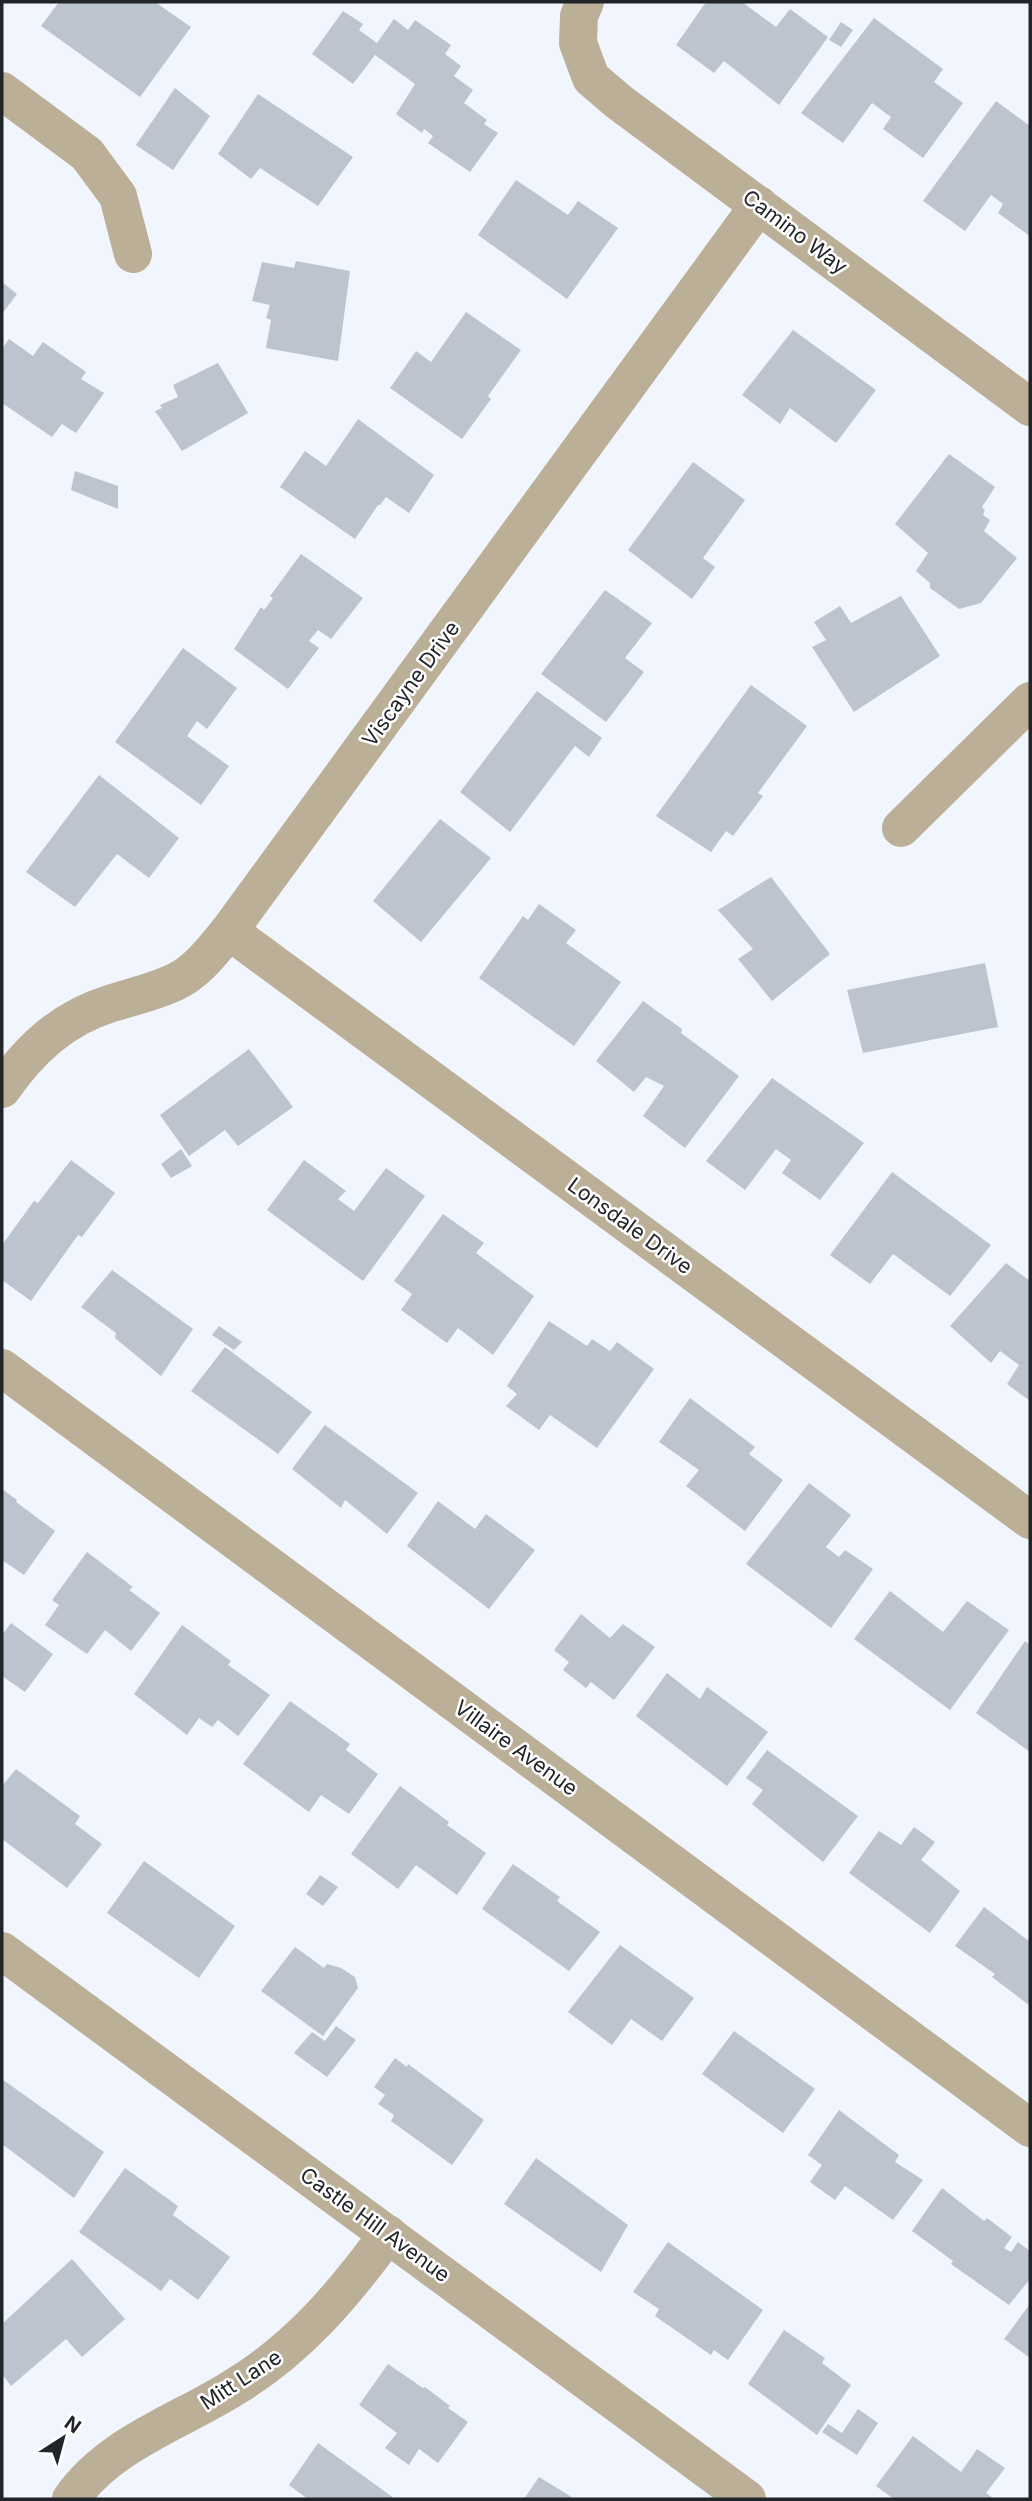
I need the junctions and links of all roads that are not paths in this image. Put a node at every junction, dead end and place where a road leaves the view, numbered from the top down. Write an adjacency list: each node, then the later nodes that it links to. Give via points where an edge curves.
1 (585, 2): 3 (street, Camino Way, via 579,16 578,43 591,78)
2 (2, 91): 4 (street, via 87,154 118,196)
3 (759, 205): 5 (street, Camino Way); 8 (street, Viscayne Drive)
4 (134, 254)
5 (1030, 407)
6 (1030, 701): 7 (street)
7 (901, 828)
8 (229, 931): 9 (street, Viscayne Drive, via 177,982 79,1015 44,1038); 11 (street, Lonsdale Drive)
9 (2, 1088)
10 (2, 1368): 13 (street, Villaire Avenue)
11 (1030, 1520)
12 (2, 1951): 14 (street, Castle Hill Avenue)
13 (1030, 2128)
14 (388, 2234): 15 (street, Mitt Lane, via 328,2312 284,2353 234,2388 137,2441 98,2469); 16 (street, Castle Hill Avenue)
15 (71, 2499)
16 (747, 2499)

